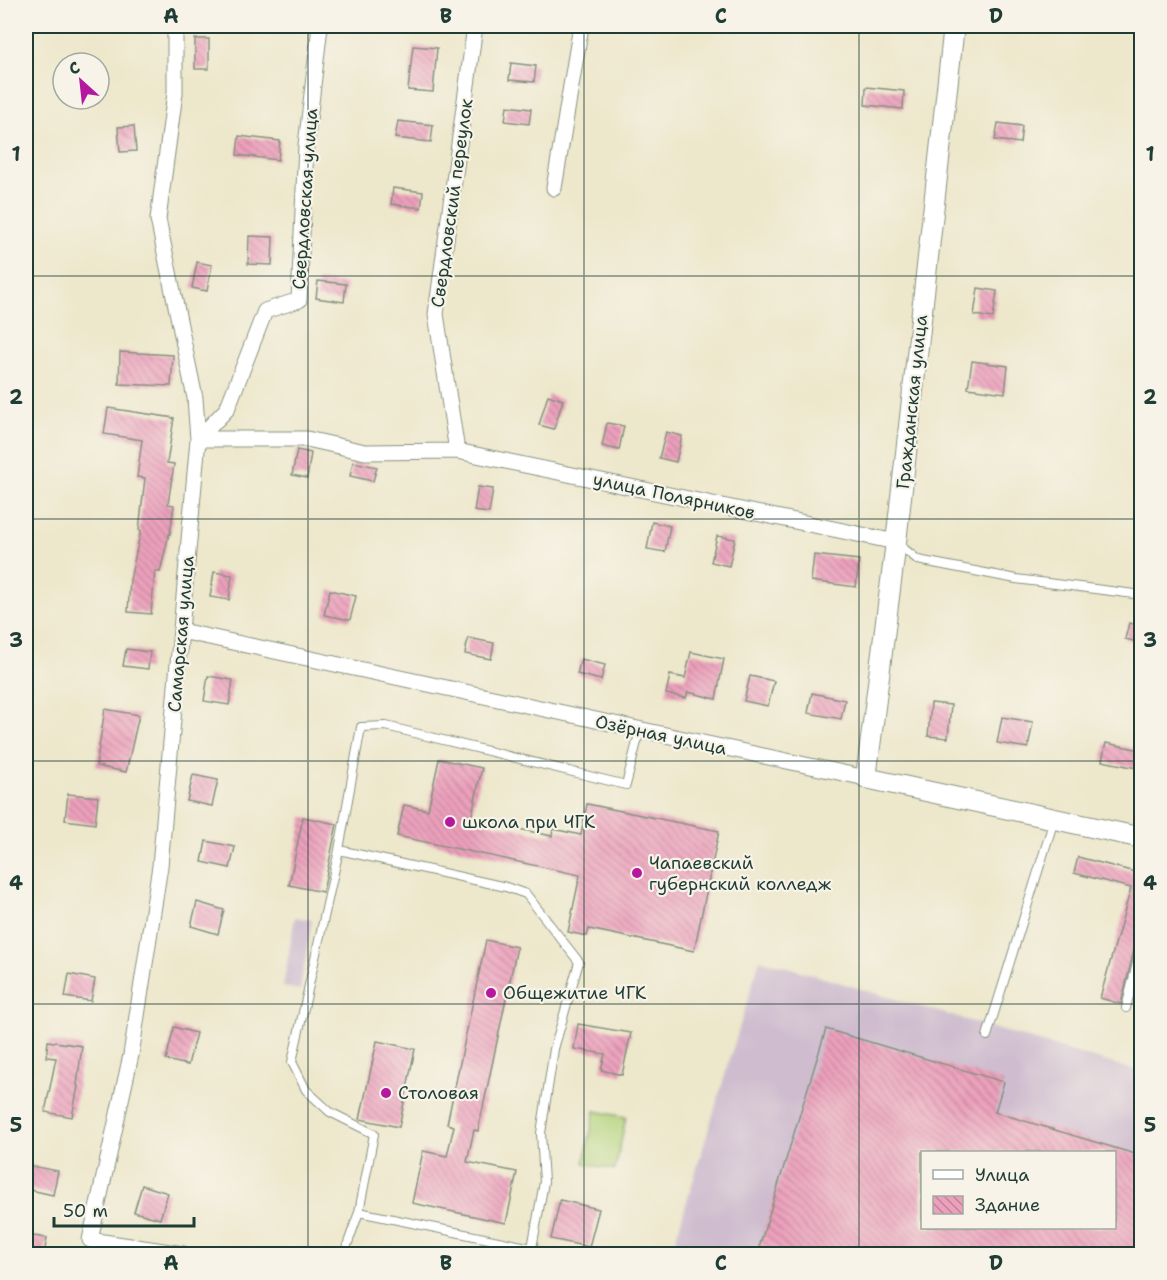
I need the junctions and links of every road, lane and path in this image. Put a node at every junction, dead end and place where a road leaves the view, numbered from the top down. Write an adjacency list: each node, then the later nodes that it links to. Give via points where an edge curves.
1 (175, 26): 9 (street, Самарская улица, via 175,93 158,219 195,398)
2 (320, 26): 9 (street, Свердловская улица, via 306,145 299,300 265,311 227,409)
3 (475, 26): 10 (street, Свердловский переулок, via 436,315)
4 (581, 26): 8 (street)
5 (742, 26): 6 (lane)
6 (750, 26)
7 (949, 27): 11 (street, Гражданская улица)
8 (554, 188)
9 (198, 439): 10 (street, улица Полярников, via 307,439 365,452); 13 (street, Самарская улица)
10 (457, 451): 11 (street, улица Полярников)
11 (896, 542): 12 (lane, улица Полярников, via 918,560 1016,579); 15 (street, Гражданская улица)
12 (1142, 595)
13 (181, 631): 14 (street, Озёрная улица); 24 (street, Самарская улица, via 160,866 131,1055 90,1240)
14 (640, 730): 15 (street, Озёрная улица); 18 (lane, via 626,785 386,726 361,727)
15 (866, 778): 16 (street, Озёрная улица)
16 (1054, 819): 17 (street, Озёрная улица); 21 (lane)
17 (1142, 838)
18 (339, 850): 22 (lane, via 292,1062 306,1090 330,1112 374,1134); 23 (lane, via 526,894 579,962 554,1049 541,1133 544,1182)
19 (1142, 943): 20 (lane)
20 (1126, 1008)
21 (987, 1036)
22 (359, 1212): 23 (lane); 25 (lane)
23 (532, 1248): 26 (lane)
24 (183, 1254)
25 (344, 1254)
26 (546, 1254)

